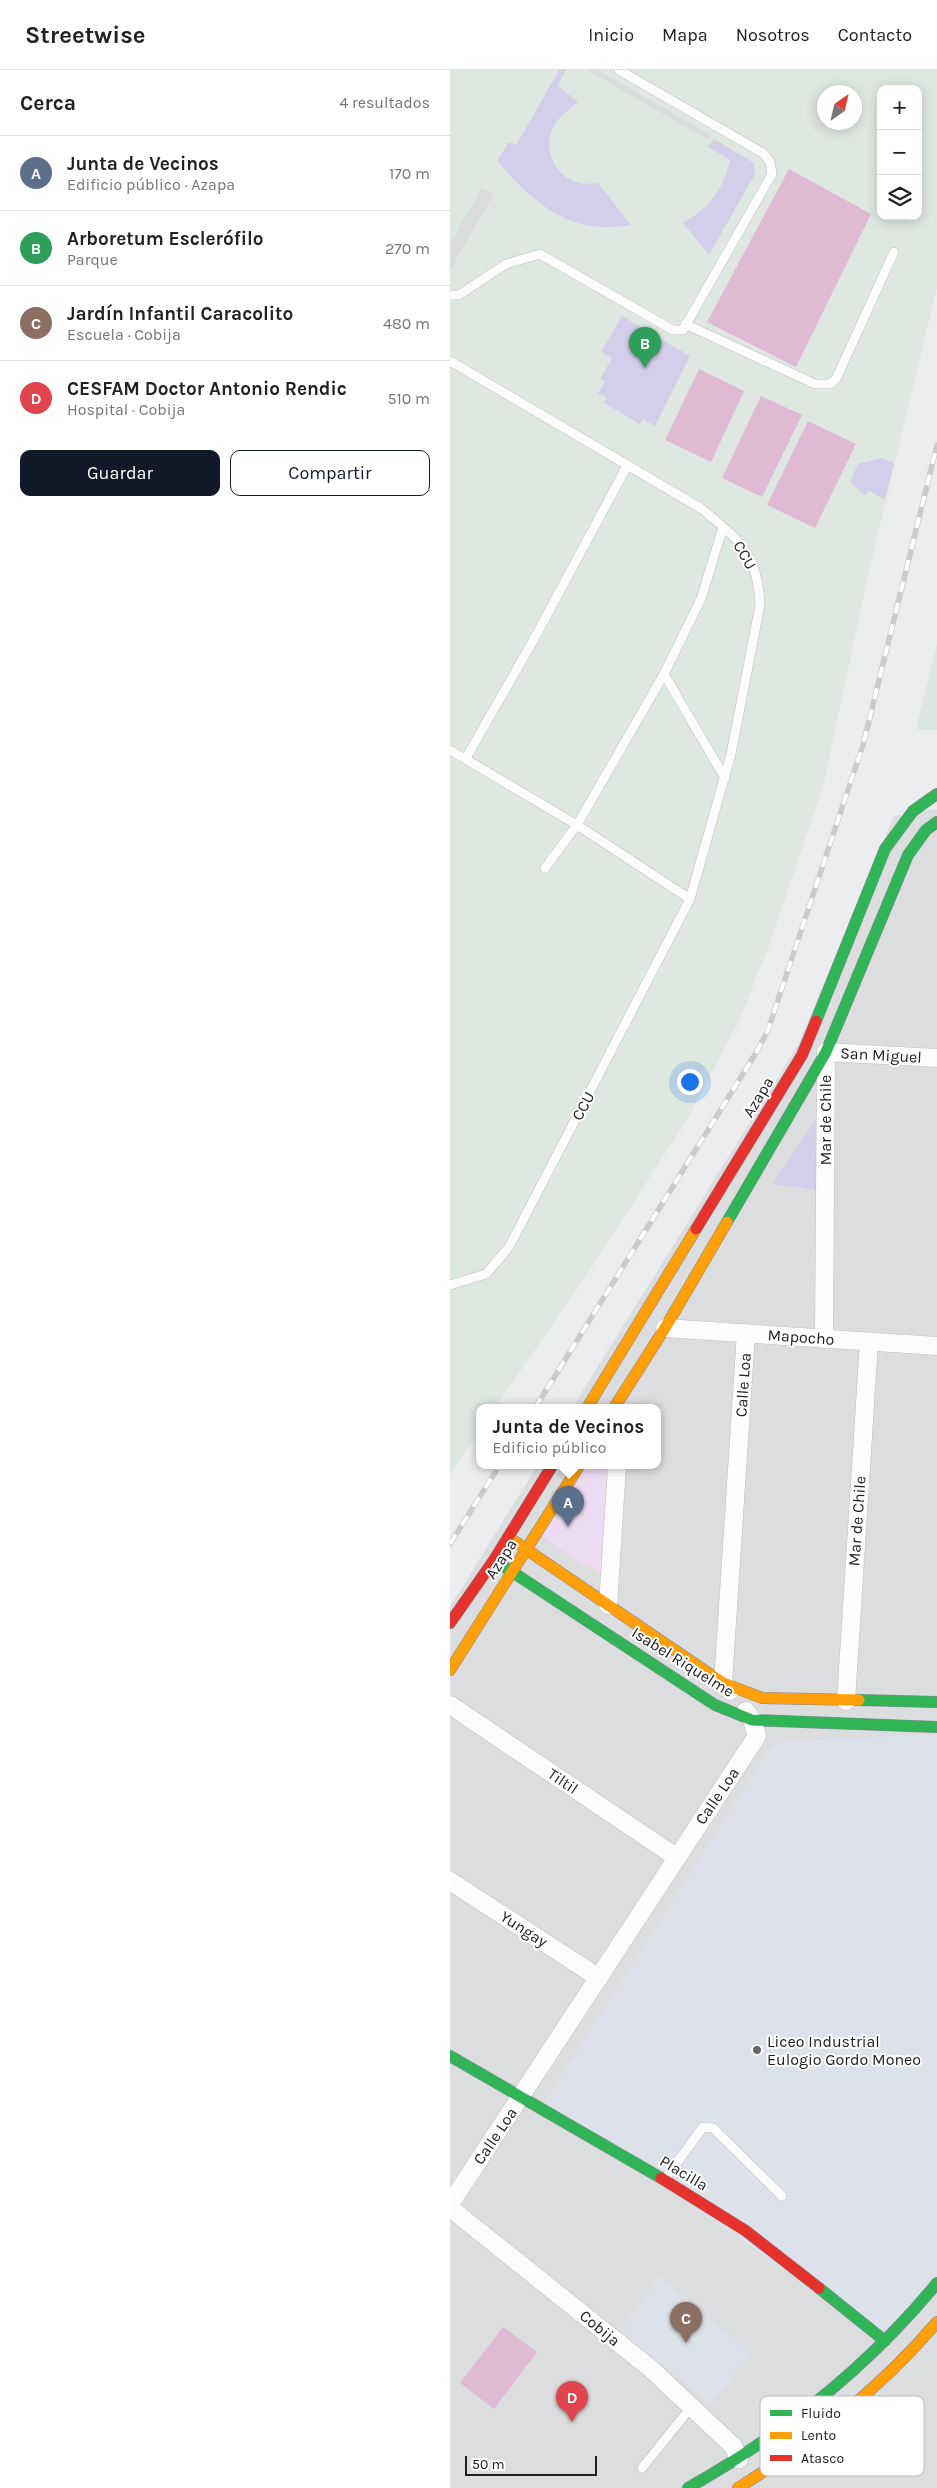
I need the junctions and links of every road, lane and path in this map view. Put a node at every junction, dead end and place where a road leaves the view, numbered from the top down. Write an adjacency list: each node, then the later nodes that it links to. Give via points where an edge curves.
1 (619, 70): 4 (lane, via 763,153 770,162 772,174)
2 (894, 252): 4 (lane, via 836,379 830,384 815,384)
3 (450, 295): 4 (lane, via 458,295 506,264 540,254 673,330 683,330)
4 (686, 324)
5 (450, 361): 6 (lane, CCU)
6 (627, 466): 7 (lane, CCU, via 702,509); 10 (lane)
7 (723, 526): 8 (lane, via 700,599); 11 (lane, CCU, via 737,538 749,556 759,581 760,605)
8 (664, 674): 11 (lane); 14 (lane)
9 (450, 750): 10 (lane)
10 (466, 758): 14 (lane)
11 (725, 778): 16 (lane, CCU)
12 (936, 794): 25 (street, Azapa, via 913,811 885,849 802,1055)
13 (937, 822): 17 (street, via 926,830 908,855)
14 (577, 825): 15 (lane); 16 (lane)
15 (545, 868)
16 (690, 900): 19 (lane, CCU, via 509,1248 486,1274)
17 (826, 1052): 18 (street, San Miguel); 20 (street); 22 (street, Mar de Chile)
18 (937, 1058)
19 (450, 1285)
20 (665, 1328): 21 (street, Mapocho); 26 (street)
21 (746, 1333): 22 (street, Mapocho); 37 (street, Calle Loa)
22 (824, 1339): 23 (street, Mapocho)
23 (869, 1342): 24 (street, Mapocho); 38 (street, Mar de Chile)
24 (937, 1346)
25 (589, 1404)
26 (618, 1404)
27 (550, 1469): 30 (street, Azapa)
28 (576, 1469): 31 (street, Azapa)
29 (617, 1469): 34 (street)
30 (508, 1537): 31 (street, Isabel Riquelme); 32 (street, Azapa)
31 (527, 1550): 33 (street, Azapa); 34 (street, Isabel Riquelme)
32 (494, 1560): 33 (street, Isabel Riquelme); 35 (street, Azapa)
33 (512, 1572): 36 (street, Azapa); 41 (street, Isabel Riquelme, via 715,1705)
34 (608, 1605): 37 (street, Isabel Riquelme)
35 (450, 1623)
36 (450, 1670)
37 (723, 1683): 38 (street, Isabel Riquelme, via 762,1698); 41 (street)
38 (846, 1701): 39 (street, Isabel Riquelme)
39 (937, 1702)
40 (450, 1705): 43 (street, Tiltil)
41 (752, 1720): 42 (street, Isabel Riquelme); 43 (street, Calle Loa, via 757,1736)
42 (937, 1727)
43 (676, 1857): 45 (street, Calle Loa)
44 (450, 1881): 45 (street, Yungay)
45 (599, 1978): 47 (street, Calle Loa)
46 (450, 2056): 47 (street, Placilla)
47 (521, 2098): 48 (street, Placilla); 50 (street, Calle Loa)
48 (664, 2180): 49 (lane, via 703,2127 708,2126); 54 (street, Placilla, via 746,2231)
49 (782, 2196)
50 (450, 2204)
51 (450, 2208): 57 (street, Cobija)
52 (937, 2283): 54 (street)
53 (936, 2327): 56 (street)
54 (885, 2341): 55 (street)
55 (824, 2396)
56 (863, 2396)
57 (692, 2406): 59 (street, Cobija, via 733,2446); 60 (lane)
58 (760, 2444): 59 (street)
59 (739, 2459): 62 (street)
60 (642, 2468)
61 (760, 2474): 63 (street)
62 (688, 2488)
63 (738, 2488)

